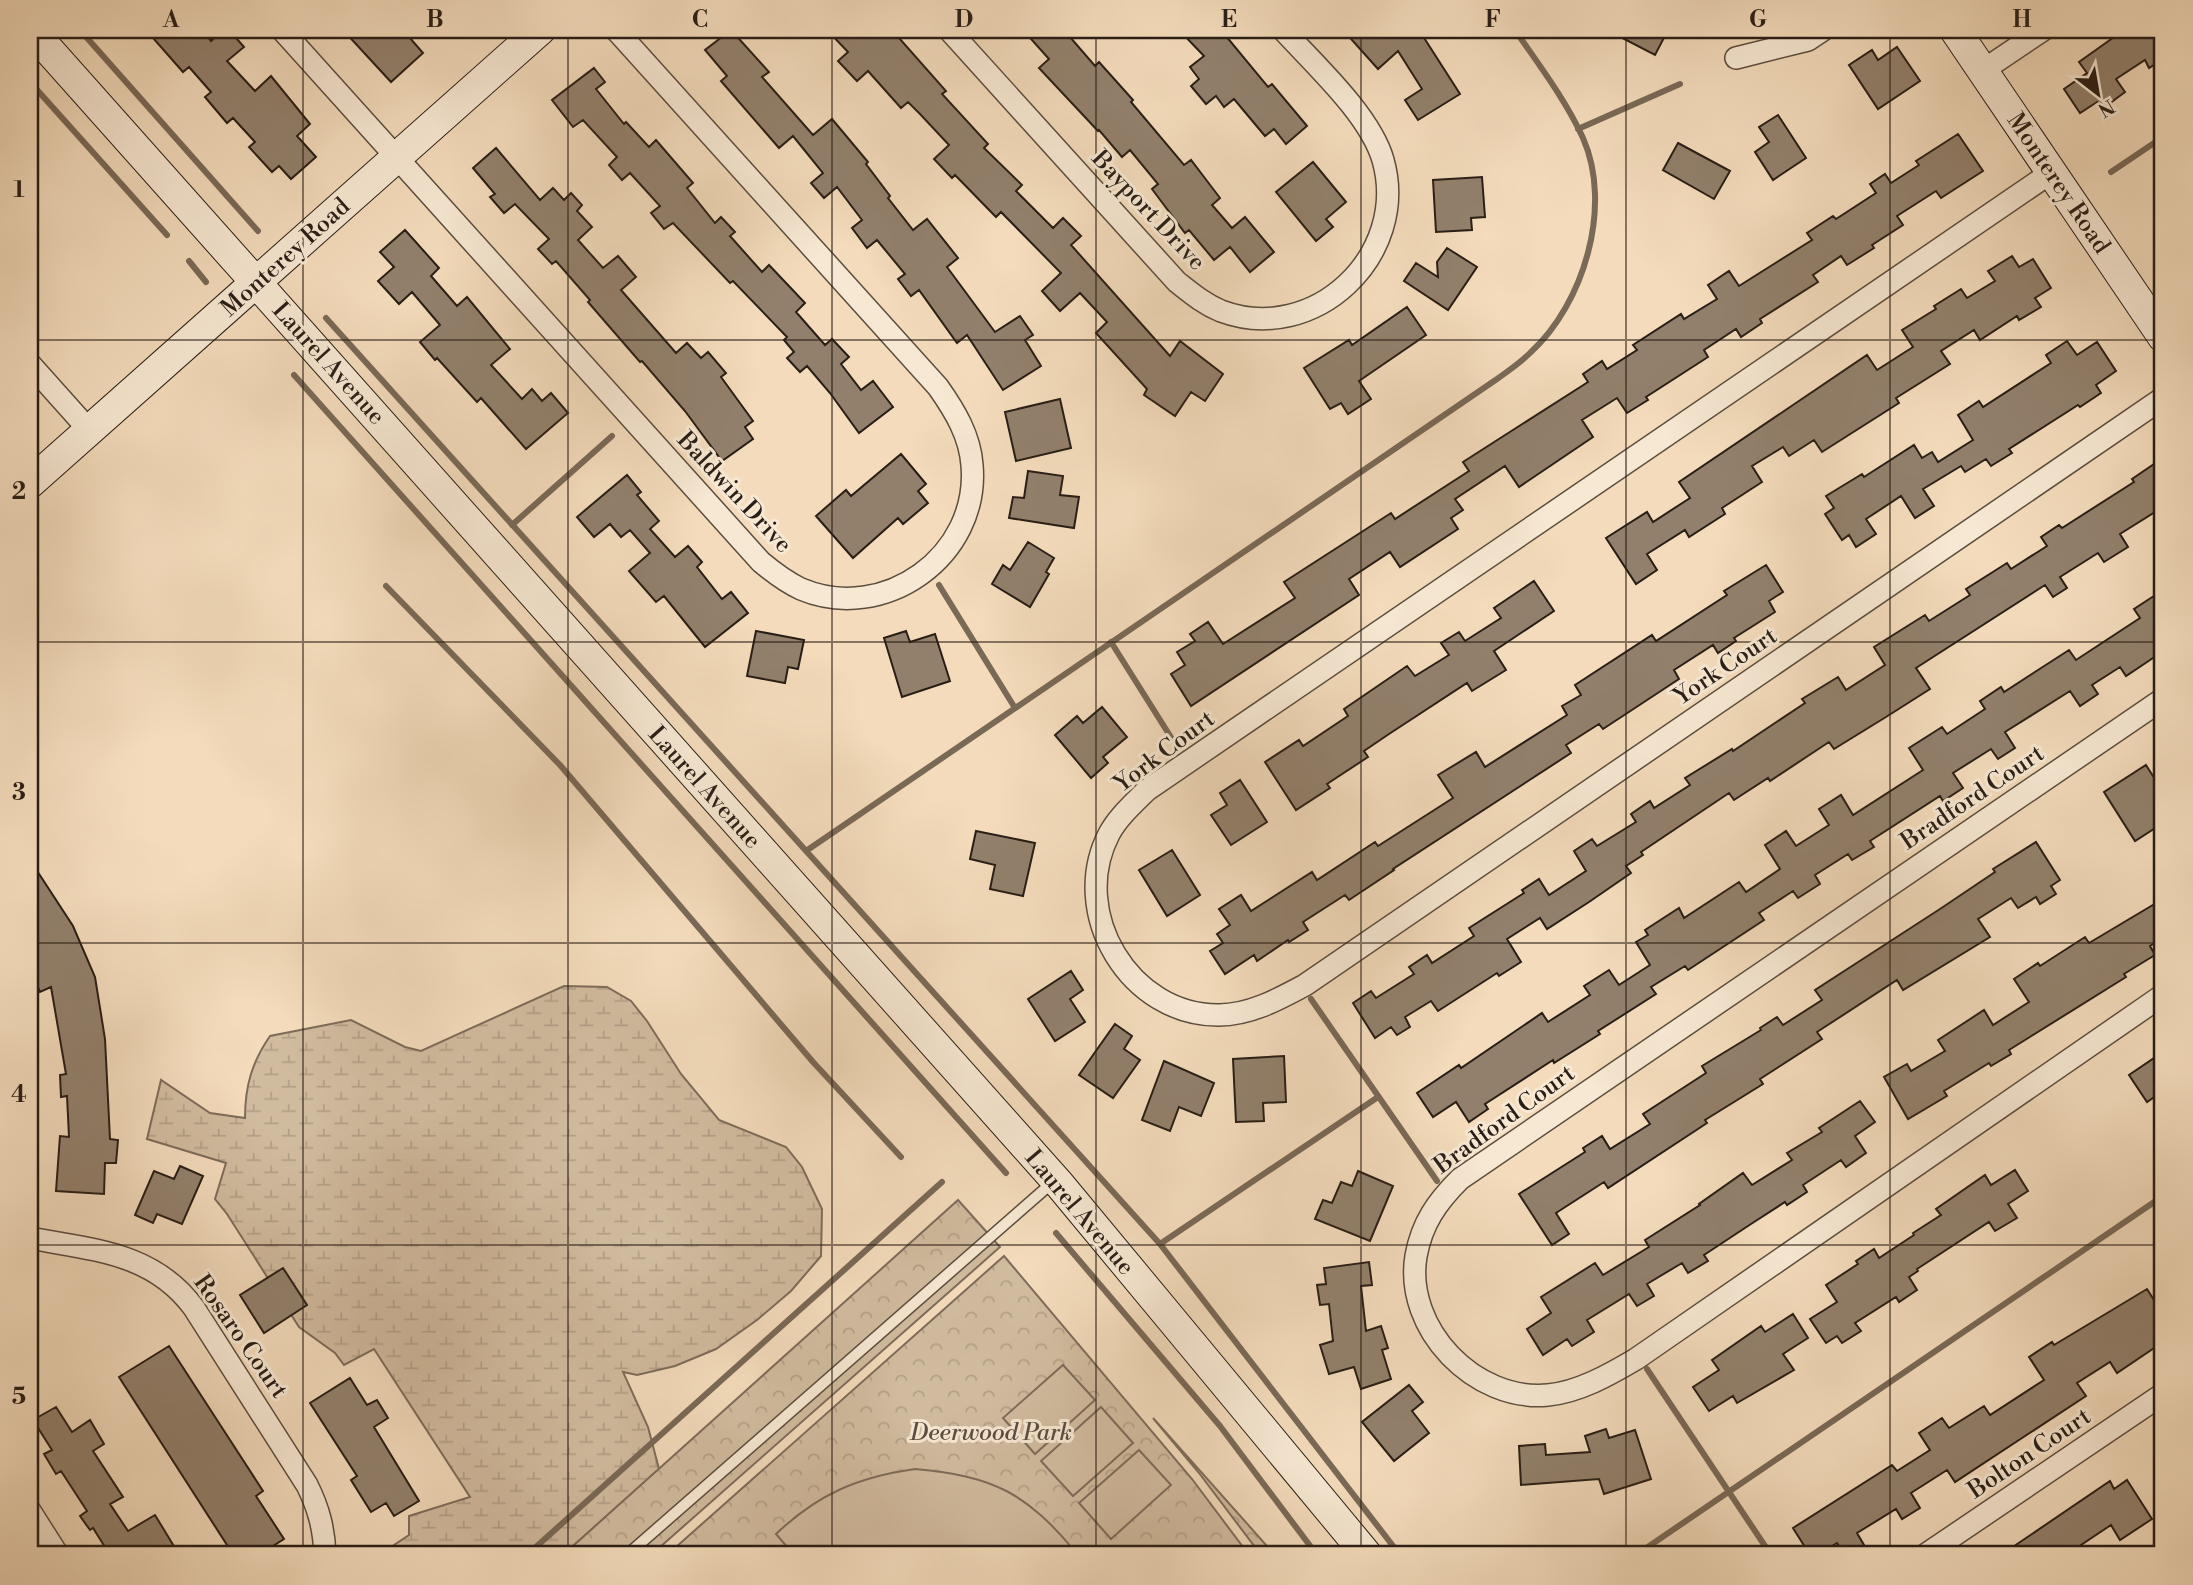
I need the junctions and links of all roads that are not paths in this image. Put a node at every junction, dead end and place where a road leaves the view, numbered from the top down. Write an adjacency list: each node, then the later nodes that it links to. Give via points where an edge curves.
1 (31, 30): 14 (main road, Laurel Avenue)
2 (282, 30): 12 (street, Baldwin Drive)
3 (540, 30): 12 (main road, Monterey Road)
4 (616, 30): 12 (street, Baldwin Drive, via 951,405 968,442 970,502 950,547 923,574 887,592 840,597 801,589 781,578 761,562)
5 (949, 30): 6 (street, Bayport Drive, via 1177,282 1199,300 1251,317 1277,317 1329,299 1353,280 1371,257 1386,218 1387,181 1377,142 1349,103)
6 (1283, 30)
7 (1823, 30): 10 (street, via 1808,40)
8 (1955, 30): 11 (main road, Monterey Road)
9 (2043, 30): 11 (street)
10 (1736, 58)
11 (1982, 71): 13 (main road, Monterey Road)
12 (397, 157): 14 (main road, Monterey Road)
13 (2052, 172): 15 (main road, Monterey Road); 17 (street, York Court, via 1147,790 1109,834 1100,858 1096,902 1110,947 1136,982 1172,1006 1220,1015 1277,1000 1328,970)
14 (257, 282): 18 (main road, Monterey Road); 22 (main road, Laurel Avenue)
15 (2163, 337)
16 (30, 364): 18 (street)
17 (2163, 398)
18 (89, 430): 19 (main road, Monterey Road)
19 (30, 483)
20 (2163, 699): 21 (street, Bradford Court, via 1460,1179 1438,1201 1416,1257 1417,1291 1427,1324 1469,1373 1520,1395 1548,1395 1606,1377)
21 (2163, 995)
22 (1055, 1180): 28 (lane); 29 (main road, Laurel Avenue)
23 (30, 1238): 27 (street, Rosaro Court, via 133,1260 166,1277 181,1291 307,1485 318,1507)
24 (2163, 1394): 30 (street, Bolton Court)
25 (30, 1511): 26 (street)
26 (58, 1555)
27 (325, 1555)
28 (627, 1555)
29 (1367, 1555)
30 (1925, 1555)

